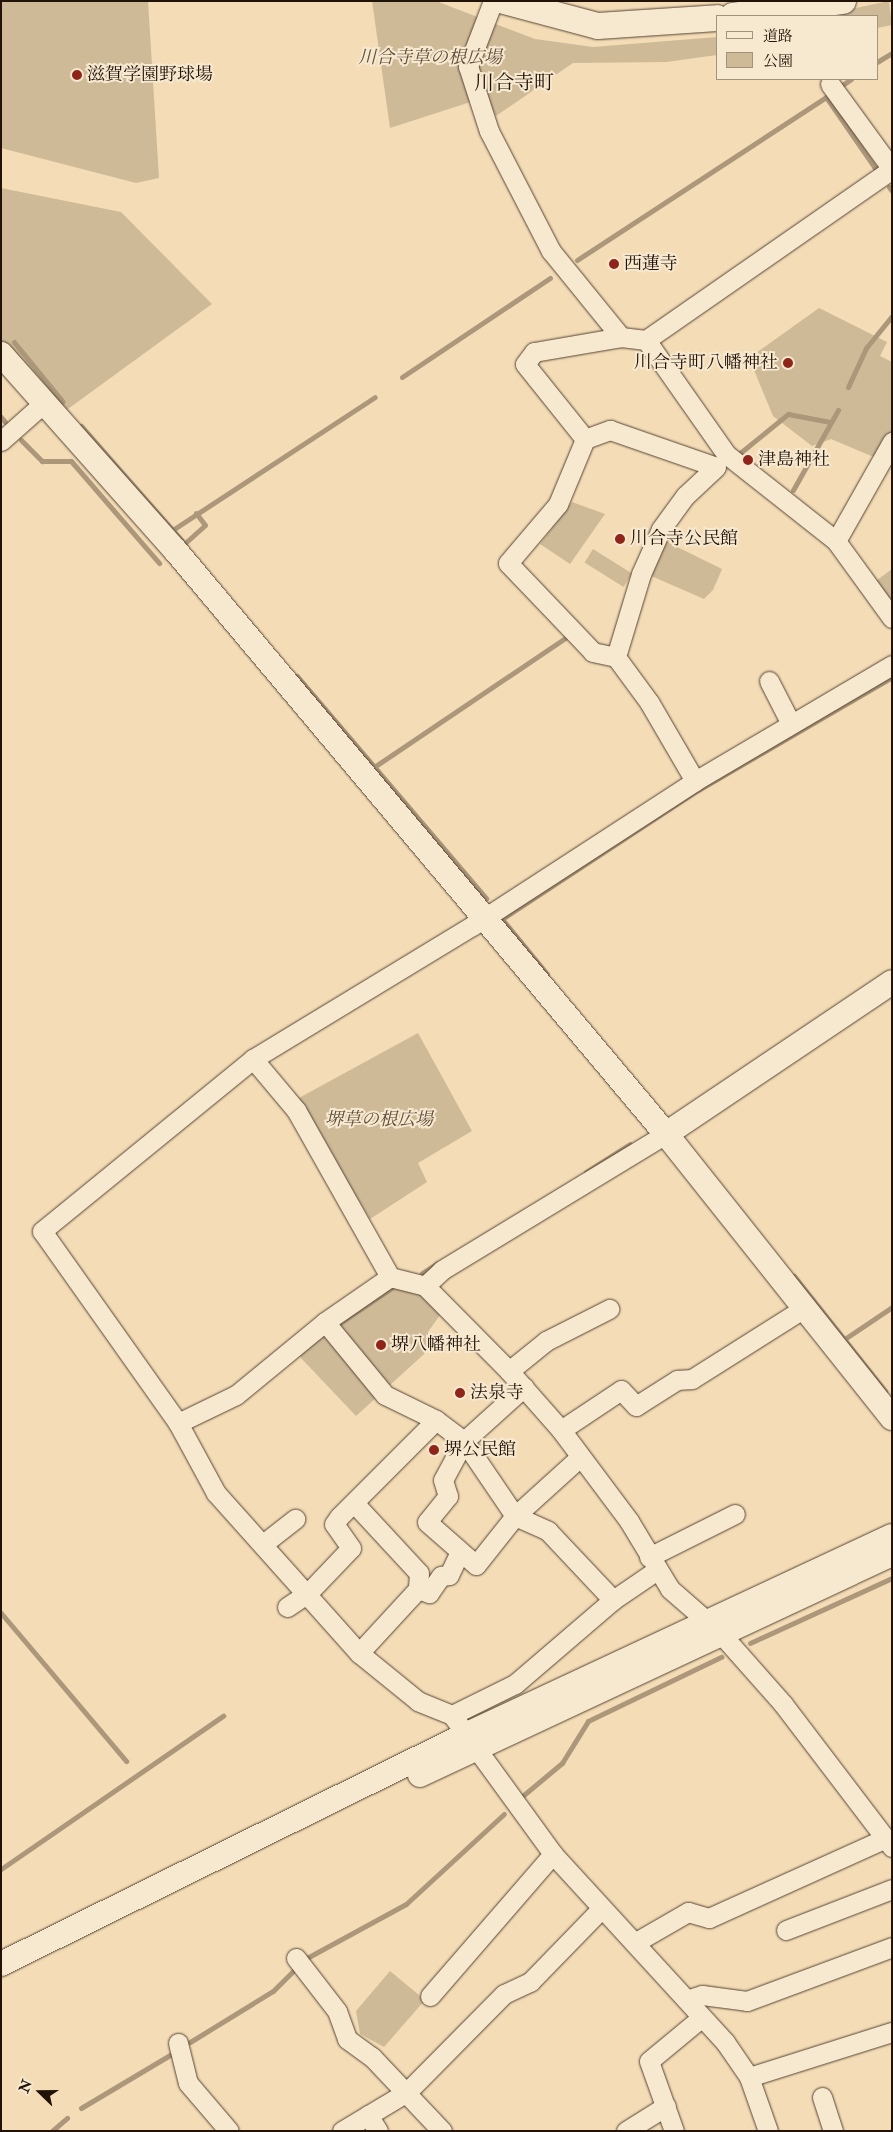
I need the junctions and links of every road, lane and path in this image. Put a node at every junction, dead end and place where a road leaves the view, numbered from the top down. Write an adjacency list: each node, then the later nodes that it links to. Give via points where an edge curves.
1 (493, 1): 8 (street, via 468,66 489,131 551,251)
2 (504, 1): 5 (main road, via 598,26)
3 (843, 1): 4 (main road)
4 (740, 15)
5 (716, 18)
6 (830, 84): 7 (street)
7 (892, 169): 9 (street)
8 (621, 337): 9 (street); 12 (street, via 534,352 525,364)
9 (646, 340): 15 (street)
10 (1, 354): 11 (street)
11 (44, 403): 13 (street); 23 (street, via 175,550)
12 (585, 439): 15 (street, via 610,430); 18 (street, via 558,504 508,563 593,652)
13 (1, 441)
14 (892, 442): 16 (street)
15 (721, 461): 16 (street); 18 (street, via 685,496 662,529 641,574)
16 (836, 542): 17 (street)
17 (892, 618)
18 (616, 657): 22 (street, via 649,702)
19 (892, 665): 21 (street)
20 (769, 681): 21 (street)
21 (791, 724): 22 (street)
22 (695, 781): 23 (street)
23 (483, 919): 25 (street); 26 (street)
24 (892, 982): 26 (street)
25 (253, 1059): 27 (street, via 296,1110); 36 (street, via 42,1231)
26 (666, 1134): 28 (street, via 442,1270); 29 (street)
27 (390, 1277): 28 (street); 31 (street)
28 (425, 1286): 32 (street)
29 (806, 1307): 34 (street); 37 (street, via 692,1380 677,1380 636,1406 621,1390)
30 (608, 1309): 32 (street, via 546,1341)
31 (325, 1322): 35 (street, via 385,1394); 36 (street, via 236,1395)
32 (509, 1371): 33 (street)
33 (524, 1387): 37 (street); 38 (street)
34 (892, 1418)
35 (436, 1420): 38 (street); 40 (street)
36 (178, 1423): 45 (street, via 216,1492)
37 (561, 1430): 39 (street)
38 (464, 1441): 42 (street); 46 (street, via 443,1480 448,1496 427,1522 461,1548)
39 (579, 1458): 42 (street); 48 (street, via 628,1521)
40 (355, 1504): 49 (street, via 419,1573); 50 (street, via 334,1524 351,1548)
41 (735, 1514): 48 (street)
42 (515, 1516): 46 (street, via 476,1565); 51 (street, via 548,1531)
43 (295, 1519): 45 (street)
44 (892, 1536): 53 (street)
45 (263, 1544): 50 (street)
46 (459, 1554): 49 (street, via 449,1575 441,1576 429,1593)
47 (892, 1554): 53 (street)
48 (653, 1563): 51 (street); 53 (street, via 670,1589)
49 (418, 1589): 54 (street)
50 (308, 1593): 52 (street); 54 (street)
51 (613, 1600): 55 (street, via 515,1684)
52 (288, 1607)
53 (715, 1628): 55 (street); 56 (street, via 783,1704)
54 (359, 1653): 55 (street)
55 (464, 1733): 57 (street); 64 (street); 65 (street)
56 (889, 1843): 61 (street, via 708,1918 688,1912)
57 (552, 1854): 59 (street); 66 (street)
58 (892, 1890): 60 (street)
59 (602, 1908): 61 (street); 72 (street, via 530,1982 504,1994)
60 (786, 1930)
61 (636, 1942): 67 (street)
62 (892, 1947): 67 (street, via 747,2001 702,1995)
63 (296, 1958): 72 (street, via 337,2011 347,2039)
64 (1, 1964)
65 (1, 1976)
66 (430, 1996)
67 (688, 1999): 68 (street)
68 (701, 2018): 71 (street); 74 (street, via 649,2061)
69 (892, 2032): 71 (street)
70 (178, 2043): 76 (street, via 188,2082)
71 (749, 2077): 81 (street)
72 (407, 2092): 75 (street); 78 (street)
73 (822, 2097): 82 (street)
74 (666, 2106): 79 (street); 80 (street)
75 (373, 2123): 77 (street)
76 (229, 2131)
77 (342, 2131)
78 (442, 2131)
79 (626, 2131)
80 (674, 2131)
81 (768, 2131)
82 (832, 2131)

